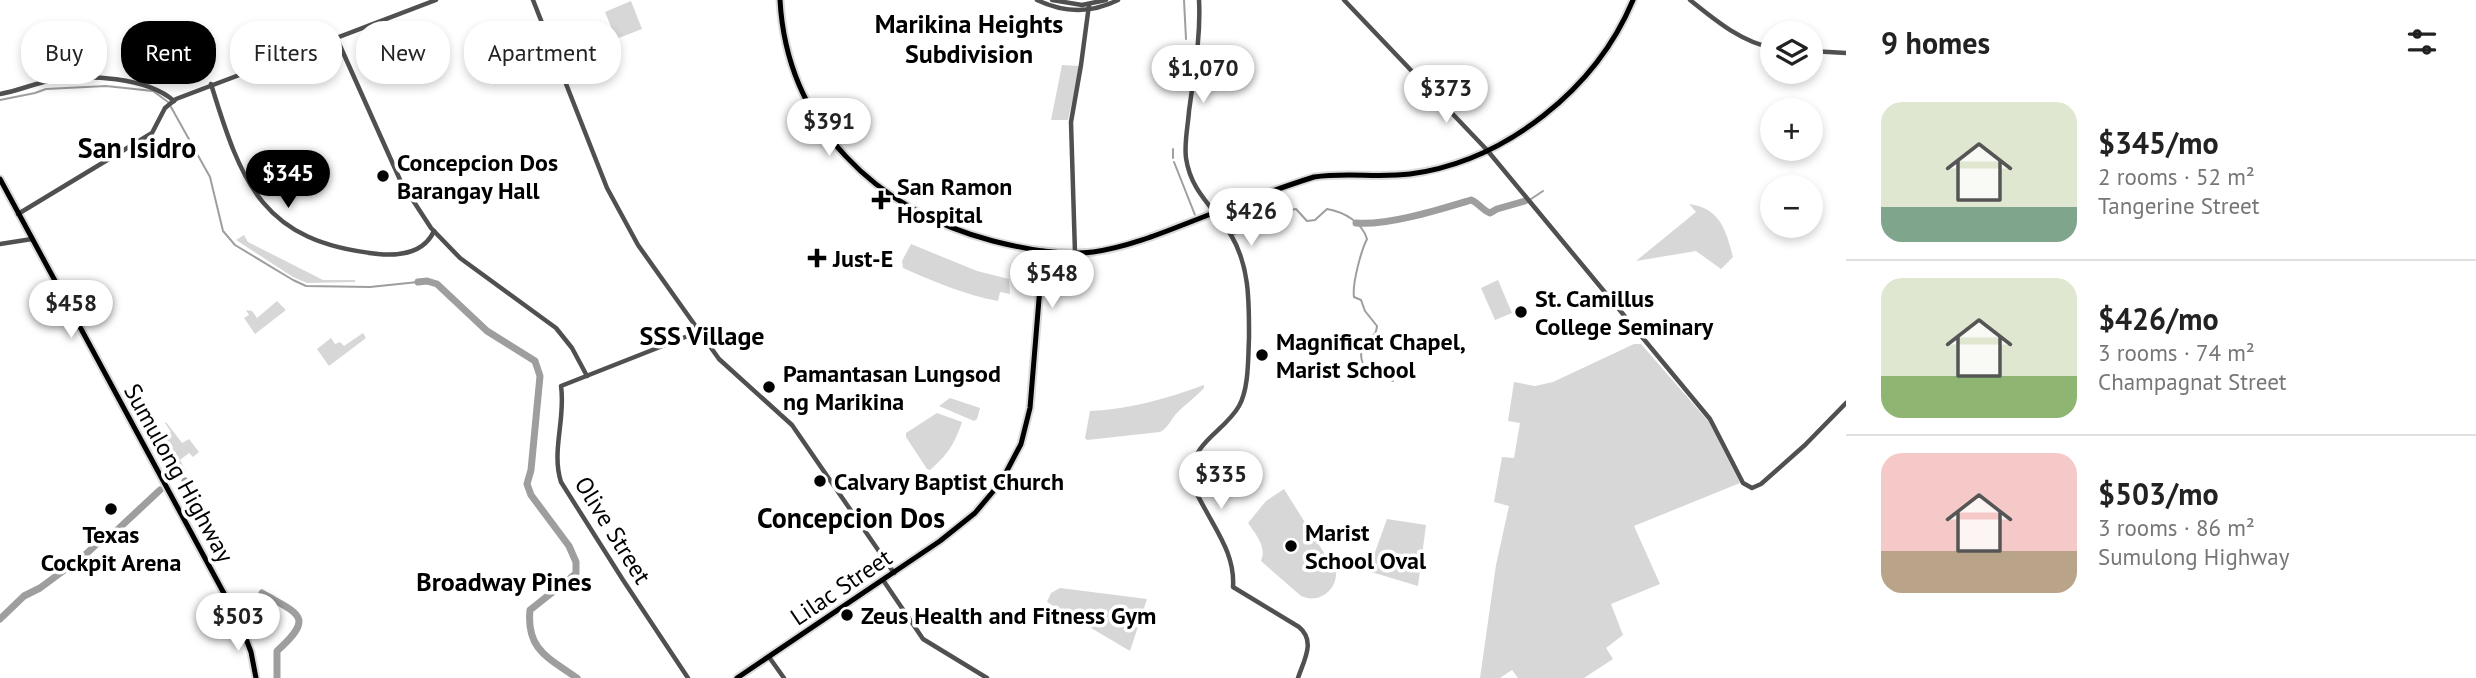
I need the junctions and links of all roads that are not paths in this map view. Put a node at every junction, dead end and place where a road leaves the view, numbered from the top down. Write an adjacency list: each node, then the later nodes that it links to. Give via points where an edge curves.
1 (436, 0): 13 (street)
2 (533, 0): 30 (street, via 607,188 638,246)
3 (780, 0): 28 (main road, via 788,51 804,94 828,136 861,172 892,197 933,220 988,240)
4 (1037, 0): 12 (street, via 1063,9)
5 (1052, 0): 12 (street)
6 (1107, 0): 12 (street)
7 (1118, 0): 12 (street)
8 (1199, 0): 23 (street, via 1186,157 1200,196)
9 (1344, 0): 21 (street)
10 (1633, 0): 21 (main road, via 1608,46 1584,77 1529,126)
11 (1690, 0): 14 (street, via 1734,33)
12 (1088, 8): 29 (street, via 1071,122)
13 (342, 36)
14 (1760, 44)
15 (342, 49): 25 (street, via 401,182)
16 (1823, 52): 17 (street)
17 (1846, 53)
18 (211, 84): 20 (street); 25 (street, via 241,166 269,210 288,226 339,249 387,255 415,250)
19 (0, 94): 20 (street, via 51,80 112,78 165,93)
20 (170, 103): 24 (street, via 152,133)
21 (1487, 150): 23 (main road, via 1408,174 1314,177); 32 (street, via 1710,419 1745,484 1752,488 1761,484)
22 (0, 179): 24 (main road, Sumulong Highway)
23 (1214, 212): 29 (main road, via 1125,245); 41 (street, via 1232,238 1245,273 1249,300 1245,381 1239,406 1201,446 1192,475 1230,557 1233,587 1305,632 1309,647)
24 (18, 214): 26 (main road, Sumulong Highway)
25 (434, 231): 31 (street, via 460,258 556,328)
26 (32, 239): 27 (street); 36 (main road, Sumulong Highway, via 240,623)
27 (0, 244)
28 (1044, 251): 29 (main road); 33 (main road, Lilac Street, via 1035,368 1020,445 1001,482 979,509)
29 (1074, 253)
30 (698, 332): 31 (street); 33 (street, via 737,377 792,425)
31 (587, 376): 37 (street, Olive Street, via 561,386 557,465 561,482)
32 (1846, 403)
33 (894, 573): 34 (main road, Lilac Street)
34 (883, 580): 35 (main road, Lilac Street); 40 (street, via 923,639)
35 (769, 657): 38 (main road, Lilac Street); 39 (street)
36 (256, 678)
37 (688, 678)
38 (737, 678)
39 (784, 678)
40 (987, 678)
41 (1298, 678)

